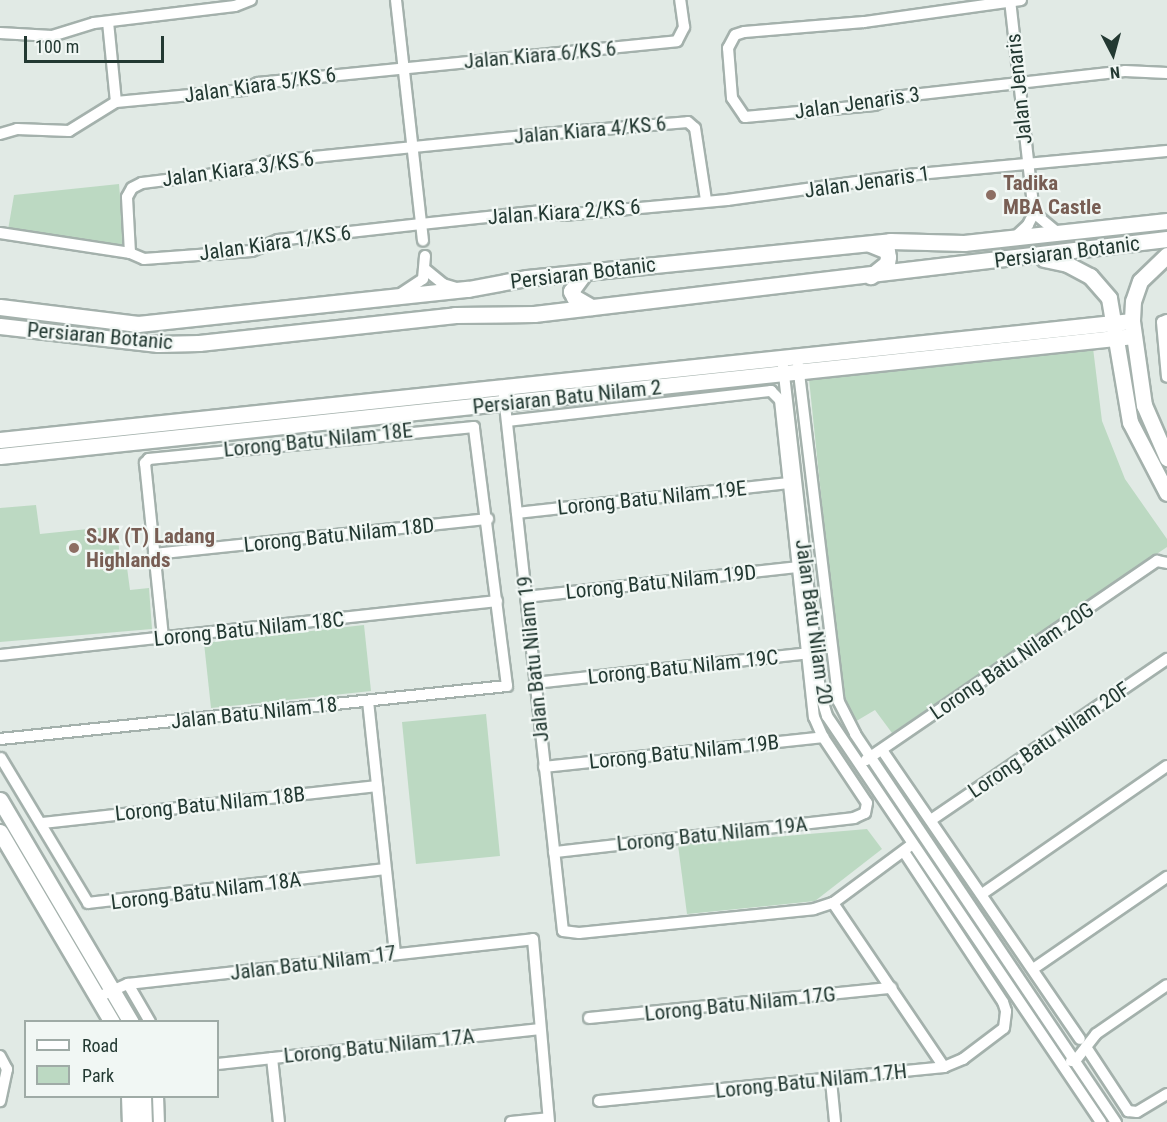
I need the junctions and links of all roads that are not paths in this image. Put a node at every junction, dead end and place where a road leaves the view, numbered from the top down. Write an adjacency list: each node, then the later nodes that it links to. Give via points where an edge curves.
1 (251, 0): 5 (street, via 235,6)
2 (396, 0): 7 (street)
3 (680, 0): 7 (street, Jalan Kiara 6/KS 6, via 684,27 677,41)
4 (1013, 0): 9 (street, Jalan Jenaris); 9 (street, Jalan Jenaris 3, via 864,22 744,32 730,40 727,73 732,98 745,117 874,105 894,97)
5 (108, 22): 6 (street, via 52,36); 10 (street)
6 (0, 33)
7 (403, 66): 10 (street, Jalan Kiara 5/KS 6, via 258,83 243,90); 12 (street)
8 (1167, 73): 9 (street, via 1125,71)
9 (1017, 85): 14 (street, Jalan Jenaris)
10 (116, 102): 11 (street, via 69,131 17,129)
11 (0, 134)
12 (411, 148): 15 (street, Jalan Kiara 4/KS 6, via 688,122 695,128); 18 (street); 25 (street, Jalan Kiara 3/KS 6, via 274,161 239,171 136,185 127,197)
13 (1167, 151): 14 (street, Jalan Jenaris 1)
14 (1028, 163): 15 (street, Jalan Jenaris 1); 16 (street, Jalan Jenaris)
15 (706, 201): 18 (street, Jalan Kiara 2/KS 6)
16 (1034, 213): 20 (street); 21 (street, via 1024,230)
17 (1167, 221): 20 (main road, Persiaran Botanic)
18 (421, 224): 23 (street); 25 (street, Jalan Kiara 1/KS 6, via 278,240 252,251 144,259)
19 (0, 233): 25 (street, Jalan Kiara 1/KS 6)
20 (1058, 233): 21 (main road, Persiaran Botanic)
21 (1013, 238): 24 (main road, Persiaran Botanic, via 964,243)
22 (1167, 239): 28 (main road, Persiaran Botanic)
23 (423, 240)
24 (867, 243): 30 (main road, Persiaran Botanic); 31 (main road, via 887,251 888,256 887,263)
25 (130, 253)
26 (1167, 255): 38 (main road, via 1140,281 1133,301)
27 (425, 256): 29 (street)
28 (1031, 257): 31 (main road, Persiaran Botanic); 39 (main road, via 1068,264 1090,276 1109,298)
29 (426, 270): 32 (street, via 443,284); 33 (street, via 420,284)
30 (585, 272): 32 (main road, Persiaran Botanic); 35 (main road, via 571,291)
31 (870, 277): 35 (main road, Persiaran Botanic)
32 (468, 289): 33 (main road, Persiaran Botanic)
33 (384, 298): 34 (main road, Persiaran Botanic, via 138,324)
34 (0, 307)
35 (591, 307): 37 (main road, Persiaran Botanic, via 534,314 455,315 181,344)
36 (1167, 320): 42 (street, via 1162,322)
37 (0, 326)
38 (1133, 328): 39 (main road, Persiaran Batu Nilam 2); 48 (main road, via 1144,405)
39 (1116, 331): 40 (main road, Persiaran Batu Nilam 2); 41 (main road, Persiaran Batu Nilam 2); 50 (main road, via 1130,422)
40 (790, 357): 41 (street, Jalan Batu Nilam 20); 43 (main road, Persiaran Batu Nilam 2)
41 (791, 374): 43 (main road, Persiaran Batu Nilam 2); 59 (street, Jalan Batu Nilam 20); 60 (street, Jalan Batu Nilam 20)
42 (1167, 377)
43 (504, 395): 44 (street, Jalan Batu Nilam 19); 45 (main road, Persiaran Batu Nilam 2)
44 (507, 421): 49 (street, via 771,391 780,400); 51 (street, Jalan Batu Nilam 19)
45 (112, 436): 46 (main road, Persiaran Batu Nilam 2); 47 (main road, Persiaran Batu Nilam 2)
46 (0, 440)
47 (0, 456)
48 (1167, 458)
49 (788, 483): 51 (street, Lorong Batu Nilam 19E); 55 (street)
50 (1167, 493)
51 (517, 513): 56 (street, Jalan Batu Nilam 19)
52 (488, 519): 53 (street, Lorong Batu Nilam 18D); 53 (street, Lorong Batu Nilam 18E, via 478,433 467,425 156,457 145,463); 57 (street)
53 (154, 554): 58 (street)
54 (1167, 563): 67 (street, Lorong Batu Nilam 20G, via 1157,561)
55 (796, 567): 56 (street, Lorong Batu Nilam 19D); 60 (street)
56 (526, 597): 63 (street, Jalan Batu Nilam 19)
57 (497, 601): 58 (street, Lorong Batu Nilam 18C); 64 (street, Jalan Batu Nilam 18, via 507,686)
58 (163, 638): 61 (street, Lorong Batu Nilam 18C)
59 (830, 651): 60 (street, Lorong Batu Nilam 19C); 68 (street, Jalan Batu Nilam 20, via 839,702)
60 (810, 653): 63 (street, Lorong Batu Nilam 19C); 65 (street, via 809,697); 70 (street, Jalan Batu Nilam 20, via 827,716)
61 (0, 655)
62 (1167, 659): 75 (street, Lorong Batu Nilam 20F)
63 (535, 683): 72 (street, Jalan Batu Nilam 19)
64 (368, 701): 66 (street, Jalan Batu Nilam 18); 73 (street)
65 (823, 737): 72 (street, Lorong Batu Nilam 19B); 79 (street, Lorong Batu Nilam 19A, via 867,802 867,809 854,818)
66 (0, 739)
67 (882, 750): 68 (street, Lorong Batu Nilam 20G); 75 (street)
68 (871, 757): 70 (street, Lorong Batu Nilam 20G); 82 (street, Jalan Batu Nilam 20)
69 (1, 758): 76 (street, Lorong Batu Nilam 18A)
70 (858, 765): 78 (street, Jalan Batu Nilam 20)
71 (1167, 766): 83 (street)
72 (544, 767): 79 (street, Jalan Batu Nilam 19)
73 (377, 786): 76 (street, Lorong Batu Nilam 18B); 80 (street)
74 (0, 800): 91 (main road)
75 (931, 820): 83 (street)
76 (43, 823): 80 (street, Lorong Batu Nilam 18A, via 88,903)
77 (0, 832): 92 (main road)
78 (908, 848): 84 (street); 85 (street, Jalan Batu Nilam 20); 105 (street, Lorong Batu Nilam 17H, via 1003,1002 1006,1020 1004,1028 980,1047)
79 (554, 852): 84 (street, Jalan Batu Nilam 19, via 563,931 579,933 671,924 814,909)
80 (385, 869): 86 (street)
81 (1167, 877): 87 (street)
82 (958, 884): 85 (street, Jalan Batu Nilam 20, via 949,888 963,909); 100 (street, Jalan Batu Nilam 20)
83 (982, 894): 87 (street)
84 (833, 903): 90 (street)
85 (963, 917): 94 (street, Jalan Batu Nilam 20)
86 (395, 954): 88 (street, Jalan Batu Nilam 17); 98 (street, Jalan Batu Nilam 17, via 532,939)
87 (1033, 969): 99 (street)
88 (128, 984): 91 (street, Jalan Batu Nilam 17); 97 (street)
89 (1167, 986): 99 (street)
90 (892, 988): 93 (street, Lorong Batu Nilam 17G); 105 (street)
91 (112, 989): 92 (street, Jalan Batu Nilam 17); 96 (main road)
92 (96, 998): 95 (main road)
93 (589, 1018)
94 (1030, 1018): 103 (street, via 1046,1029 1066,1058); 120 (street, Jalan Batu Nilam 20)
95 (111, 1020)
96 (130, 1020)
97 (149, 1020)
98 (540, 1029): 102 (street, Lorong Batu Nilam 17A); 113 (street)
99 (1083, 1043): 100 (street); 103 (street); 107 (street, via 1133,1113)
100 (1064, 1044): 103 (street, Jalan Batu Nilam 20)
101 (0, 1056): 111 (street, via 7,1069)
102 (272, 1058): 104 (street, Lorong Batu Nilam 17A); 117 (street)
103 (1075, 1061): 121 (street, Jalan Batu Nilam 20)
104 (219, 1064)
105 (944, 1067): 106 (street, Lorong Batu Nilam 17H)
106 (831, 1081): 112 (street, Lorong Batu Nilam 17H); 119 (street)
107 (1167, 1094)
108 (129, 1098): 114 (main road)
109 (143, 1098): 115 (main road)
110 (158, 1098): 116 (street)
111 (0, 1101)
112 (599, 1101)
113 (548, 1120): 118 (street)
114 (130, 1122)
115 (144, 1122)
116 (159, 1122)
117 (279, 1122)
118 (511, 1122)
119 (835, 1122)
120 (1101, 1122)
121 (1116, 1122)

